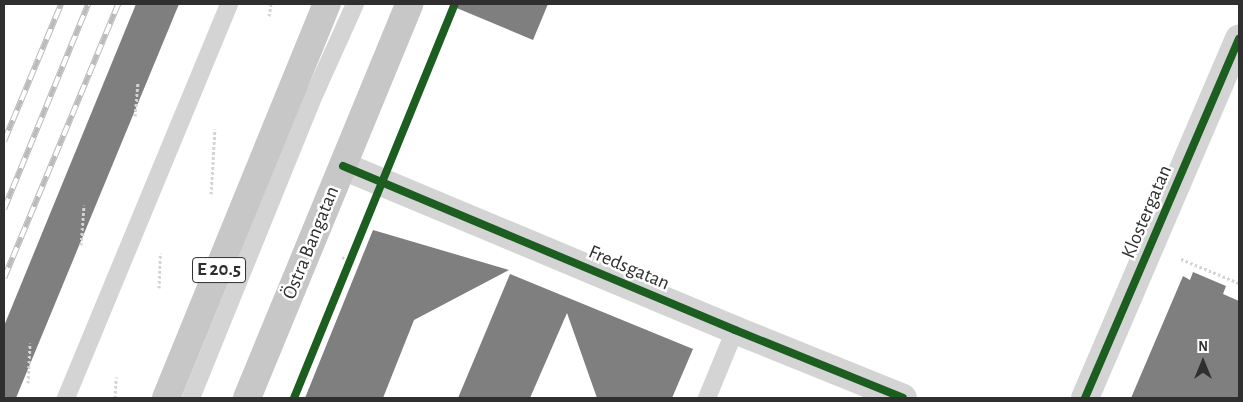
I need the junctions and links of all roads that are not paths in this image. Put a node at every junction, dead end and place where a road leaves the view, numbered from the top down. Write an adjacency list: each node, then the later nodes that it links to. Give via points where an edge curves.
1 (229, 4): 8 (lane)
2 (327, 4): 9 (main road, E 20.5)
3 (355, 4): 10 (lane)
4 (409, 4): 6 (main road, Östra Bangatan)
5 (1239, 40): 14 (street, Klostergatan)
6 (342, 166): 7 (street, Fredsgatan); 11 (main road, Östra Bangatan)
7 (735, 330): 12 (lane); 13 (street, Fredsgatan)
8 (66, 398)
9 (166, 398)
10 (191, 398)
11 (247, 398)
12 (707, 398)
13 (903, 398)
14 (1085, 398)

